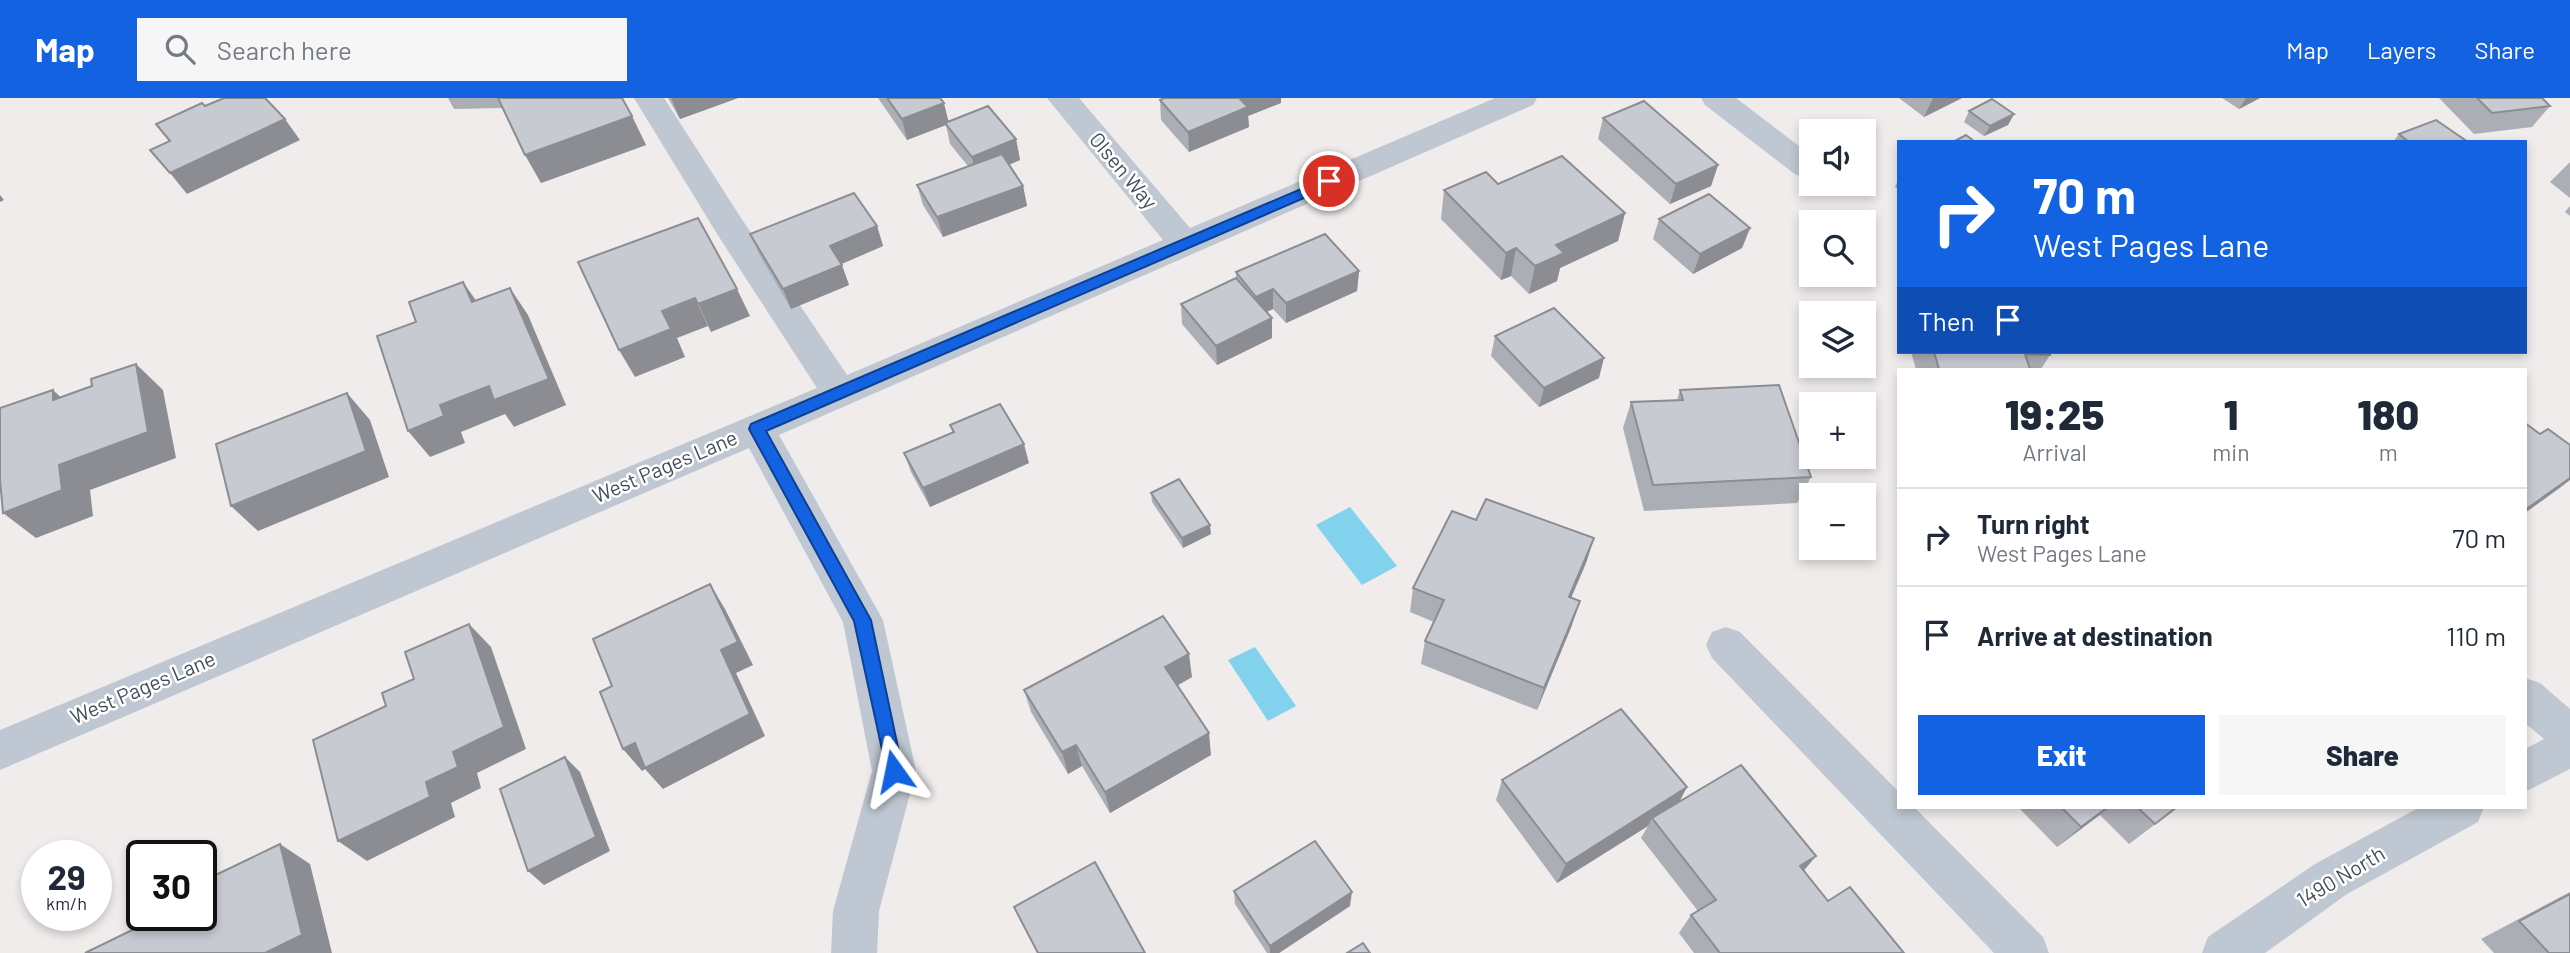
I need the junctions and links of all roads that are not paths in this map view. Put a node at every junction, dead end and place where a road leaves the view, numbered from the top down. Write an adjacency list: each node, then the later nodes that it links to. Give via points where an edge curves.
1 (649, 98): 7 (street)
2 (1062, 98): 6 (street, Olsen Way)
3 (1522, 98): 6 (street, West Pages Lane)
4 (1716, 98): 5 (street)
5 (1799, 162)
6 (1185, 244): 7 (street, West Pages Lane)
7 (840, 393): 8 (street, West Pages Lane)
8 (757, 429): 13 (street, West Pages Lane); 16 (street, via 863,620 894,771 856,911)
9 (1726, 645): 17 (street)
10 (2527, 698): 11 (street)
11 (2570, 736)
12 (2570, 747): 14 (street)
13 (0, 750)
14 (2527, 771)
15 (2458, 809): 18 (street, 1490 North, via 2331,879)
16 (854, 953)
17 (2026, 953)
18 (2225, 953)

